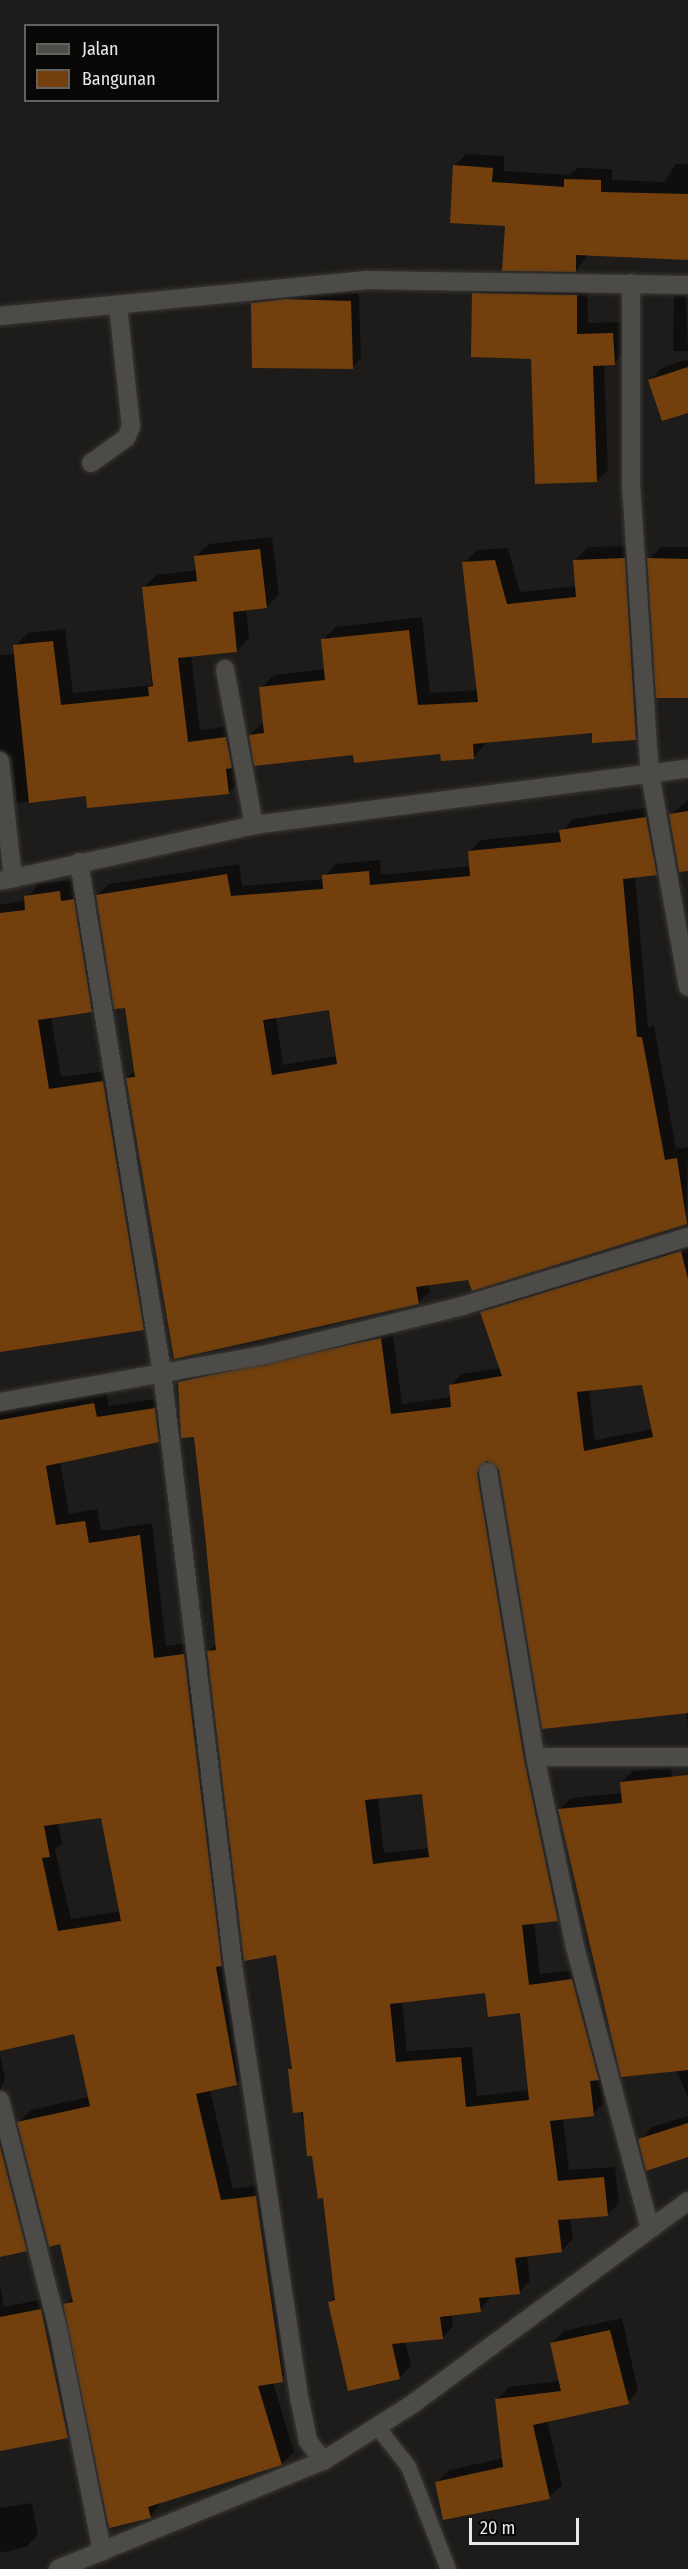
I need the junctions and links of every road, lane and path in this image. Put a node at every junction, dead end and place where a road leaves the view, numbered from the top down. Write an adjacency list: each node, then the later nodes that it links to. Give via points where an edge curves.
1 (631, 283): 2 (street); 3 (street, via 365,280); 9 (street, via 631,484)
2 (688, 285)
3 (118, 306): 4 (street); 5 (street, via 130,427 126,438)
4 (0, 316)
5 (91, 464)
6 (225, 669): 10 (street)
7 (0, 761): 12 (street)
8 (688, 769): 9 (street)
9 (650, 774): 10 (street); 13 (street)
10 (254, 825): 11 (street)
11 (79, 862): 12 (street); 15 (street)
12 (7, 879)
13 (688, 987)
14 (688, 1237): 15 (street, via 462,1306 263,1355)
15 (162, 1372): 16 (street); 24 (street, via 233,1965 309,2441)
16 (0, 1402)
17 (488, 1472): 19 (street)
18 (688, 1756): 19 (street)
19 (535, 1757): 22 (street, via 575,1947)
20 (0, 2100): 25 (street, via 58,2329)
21 (688, 2201): 22 (street)
22 (650, 2228): 23 (street)
23 (378, 2428): 24 (street); 27 (lane, via 408,2466)
24 (323, 2461): 25 (street)
25 (102, 2552): 26 (street)
26 (58, 2569)
27 (448, 2569)

